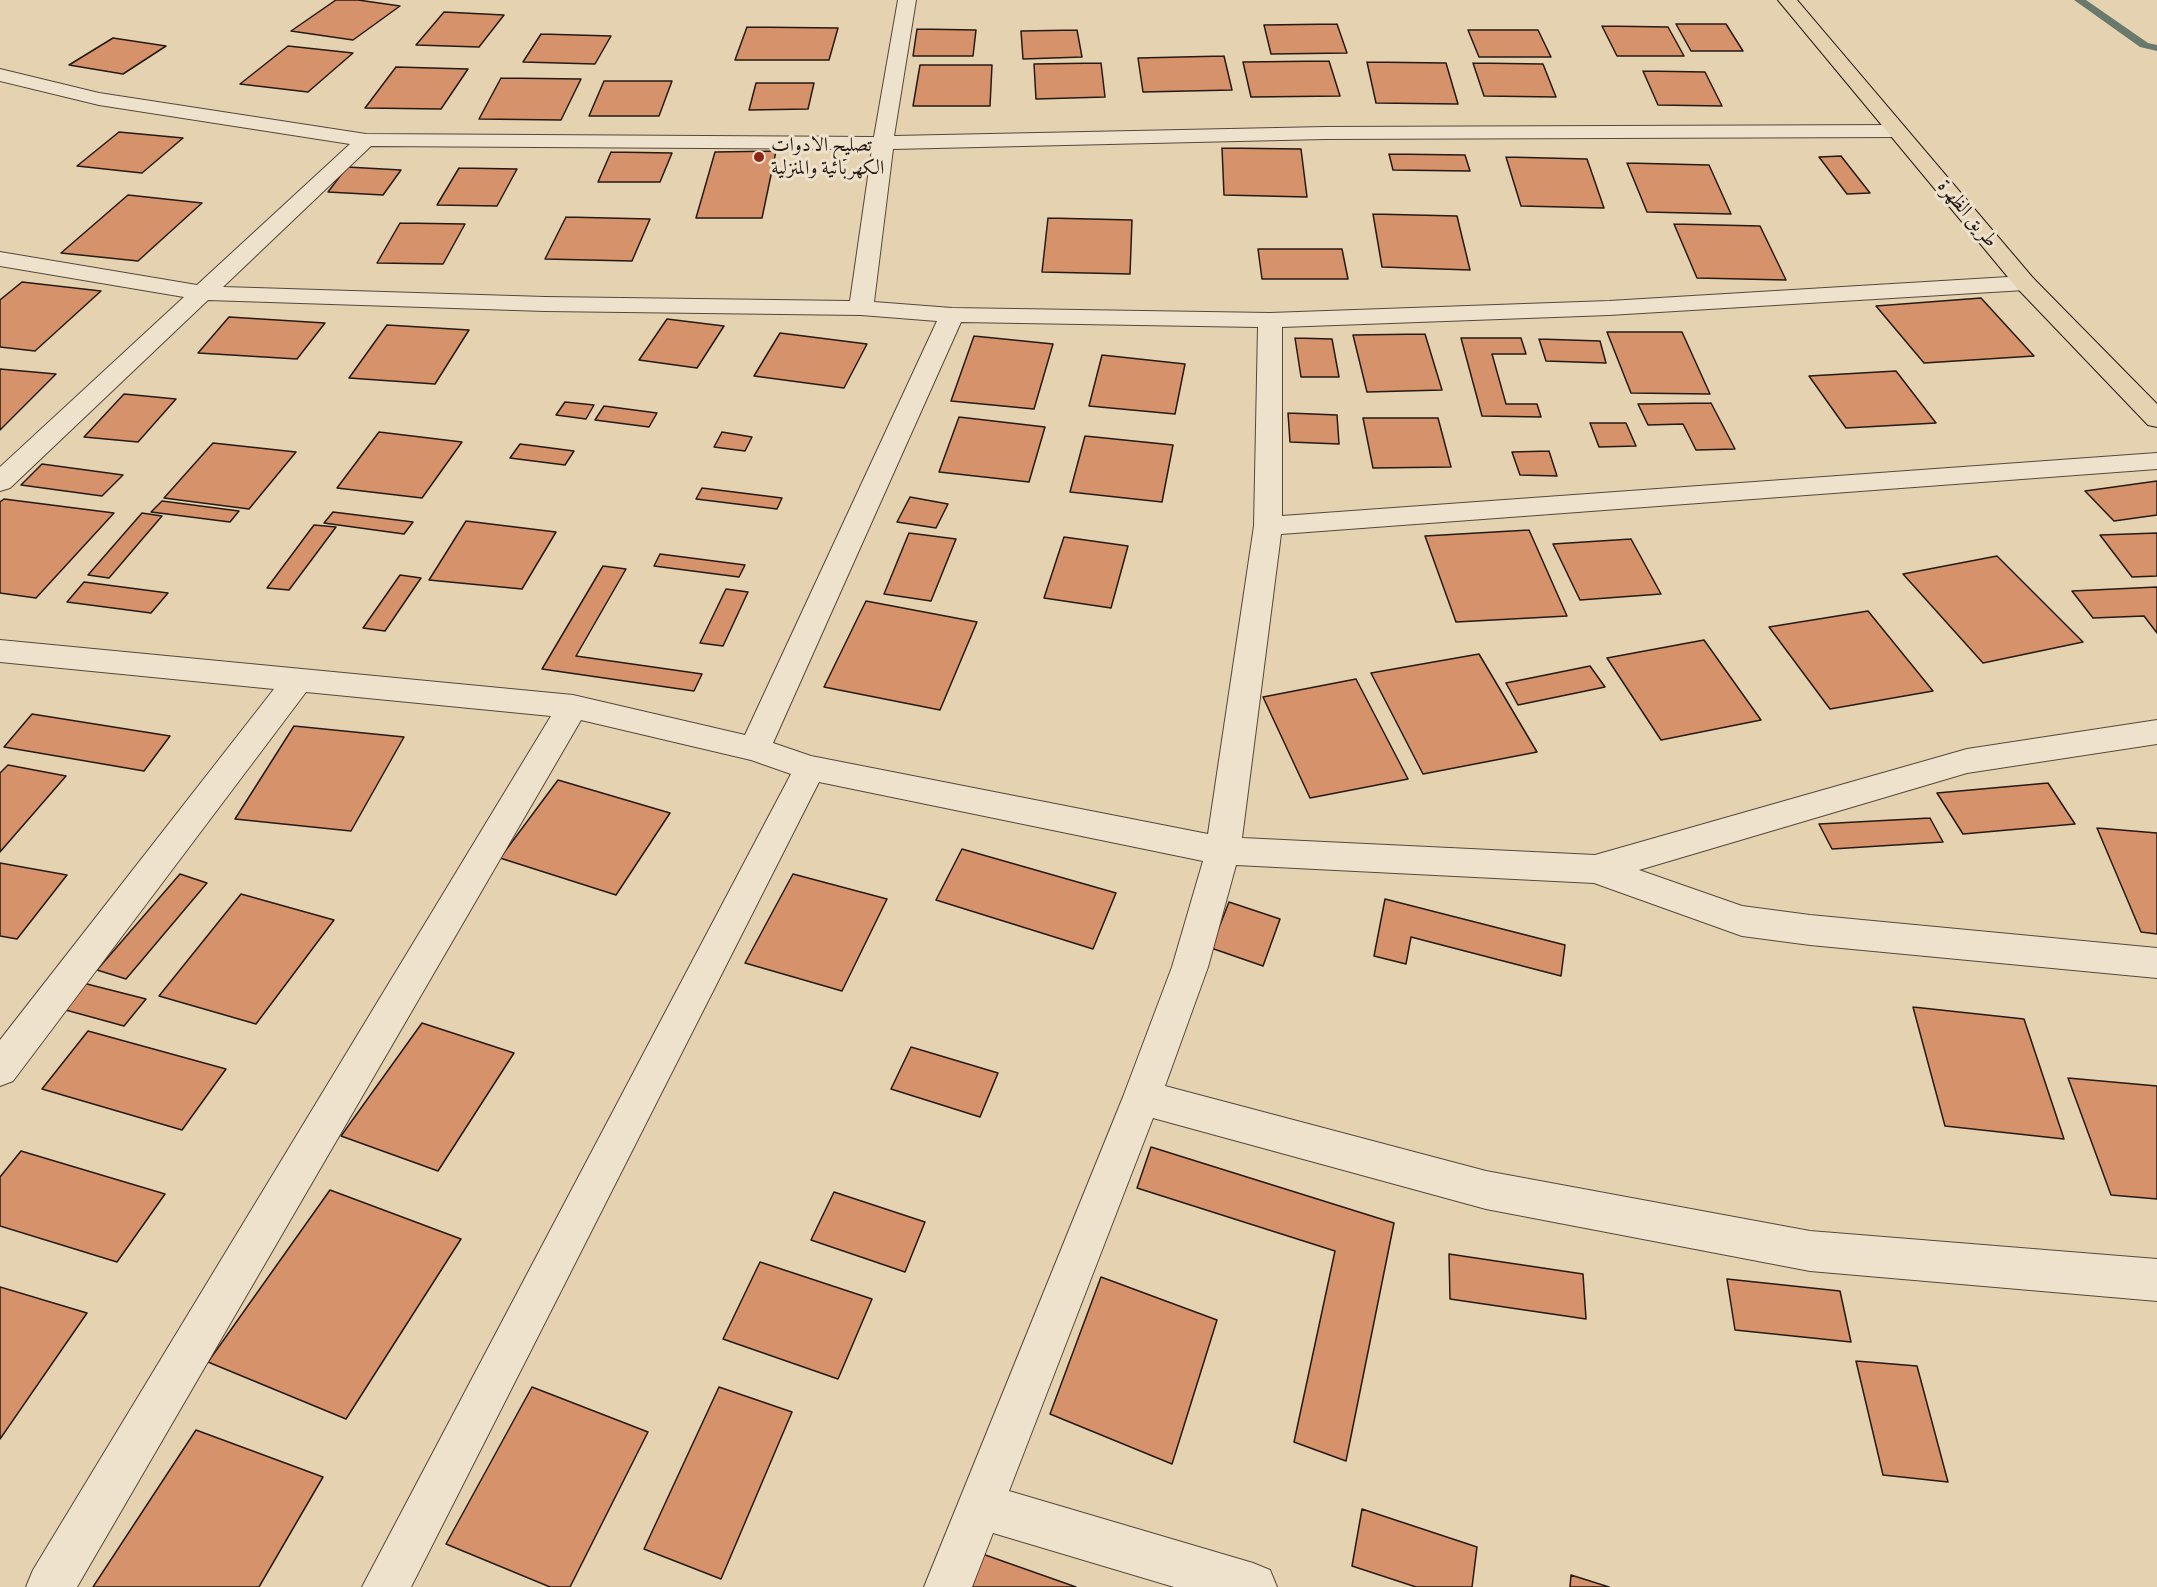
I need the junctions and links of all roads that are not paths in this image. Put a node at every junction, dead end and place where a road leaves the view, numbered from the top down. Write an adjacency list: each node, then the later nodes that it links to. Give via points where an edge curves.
1 (907, 0): 6 (street)
2 (1787, 0): 4 (main road, طريق الظهرة)
3 (0, 75): 5 (street, via 99,99)
4 (1897, 131): 6 (street, via 1325,133); 8 (main road, طريق الظهرة)
5 (366, 140): 6 (street); 9 (street)
6 (883, 143): 10 (street)
7 (0, 259): 9 (street)
8 (2025, 283): 12 (street, via 1609,308); 13 (main road, طريق الظهرة)
9 (204, 293): 10 (street, via 545,304); 15 (street)
10 (861, 308): 11 (street)
11 (952, 315): 12 (street); 21 (street)
12 (1270, 320): 16 (street)
13 (2157, 419)
14 (2157, 461): 16 (street)
15 (0, 482)
16 (1268, 526): 23 (street)
17 (0, 651): 18 (street)
18 (299, 679): 19 (street); 26 (street)
19 (573, 707): 21 (street); 30 (street)
20 (2157, 732): 24 (street, via 1967,761)
21 (754, 749): 22 (street)
22 (810, 768): 23 (street); 31 (street)
23 (1223, 851): 24 (street); 27 (street, via 1190,967)
24 (1595, 869): 25 (street, via 1742,921)
25 (2157, 963)
26 (0, 1070)
27 (1142, 1097): 28 (street, via 1486,1190 1810,1251); 29 (street)
28 (2157, 1280)
29 (981, 1506): 32 (street); 33 (street)
30 (50, 1587)
31 (386, 1587)
32 (948, 1587)
33 (1253, 1587)

